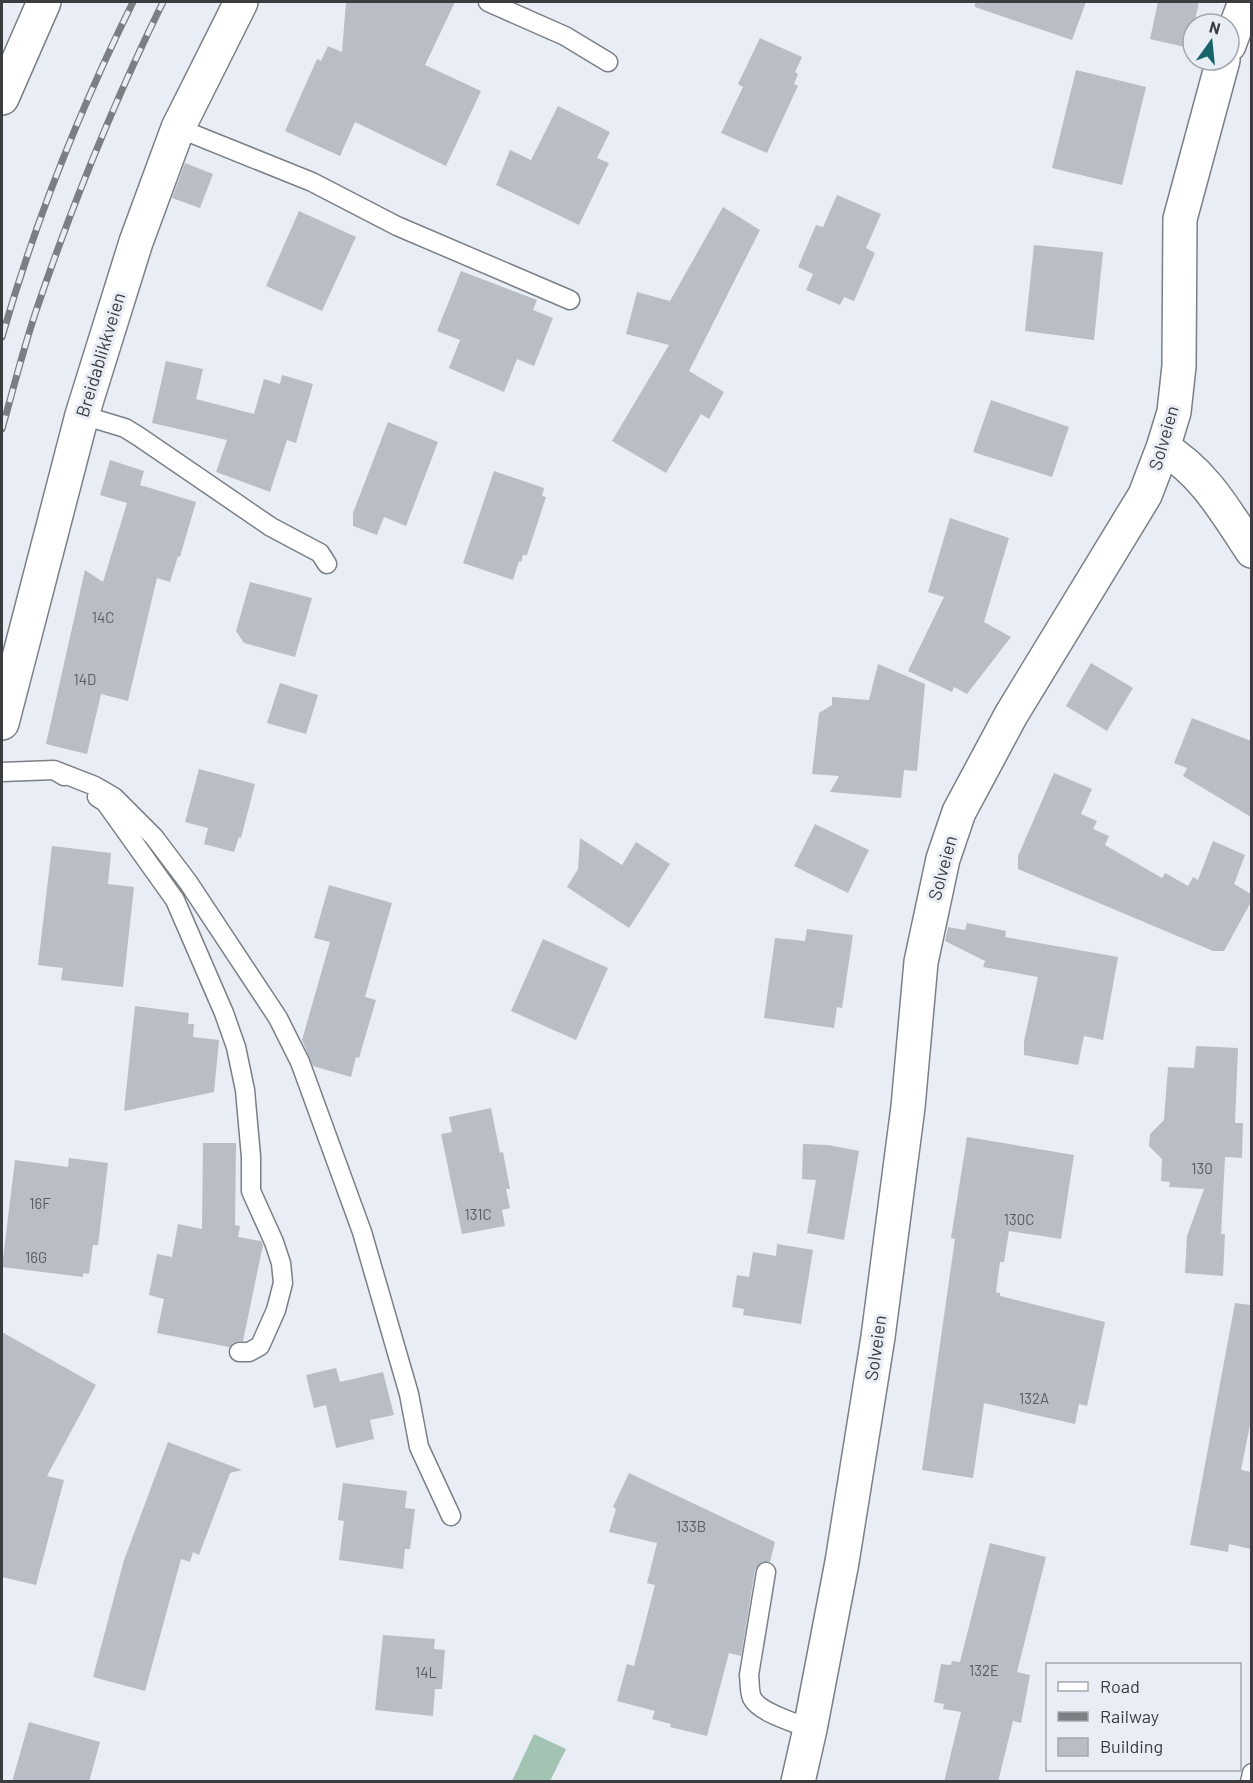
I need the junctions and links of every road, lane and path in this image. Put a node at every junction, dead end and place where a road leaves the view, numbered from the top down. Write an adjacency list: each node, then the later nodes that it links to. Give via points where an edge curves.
1 (44, 2): 6 (street)
2 (241, 2): 7 (street, Breidablikkveien)
3 (488, 2): 4 (lane, via 565,36)
4 (608, 62)
5 (1220, 72): 10 (street, Solveien, via 1180,219 1179,366 1174,412)
6 (2, 98)
7 (178, 128): 8 (lane, via 312,182 397,226); 9 (street, Breidablikkveien, via 136,242)
8 (570, 300)
9 (82, 415): 12 (lane, via 138,436 271,527 320,553); 13 (street, Breidablikkveien)
10 (1163, 448): 11 (street, via 1195,471); 19 (street, Solveien, via 1145,495 1011,715 959,812 943,859 921,962 908,1107 878,1337)
11 (1251, 551)
12 (327, 564)
13 (2, 723)
14 (54, 770): 15 (lane); 16 (lane, via 105,802 175,900 236,1047 245,1090 250,1191 274,1242 283,1282 260,1346); 17 (lane, via 114,797 154,837 278,1018 300,1062 362,1232 409,1394 419,1447)
15 (2, 772)
16 (239, 1352)
17 (451, 1516)
18 (766, 1572): 19 (lane, via 749,1675 750,1691 760,1708)
19 (810, 1729): 21 (street, Solveien)
20 (1251, 1773): 22 (lane)
21 (798, 1782)
22 (1250, 1782)

